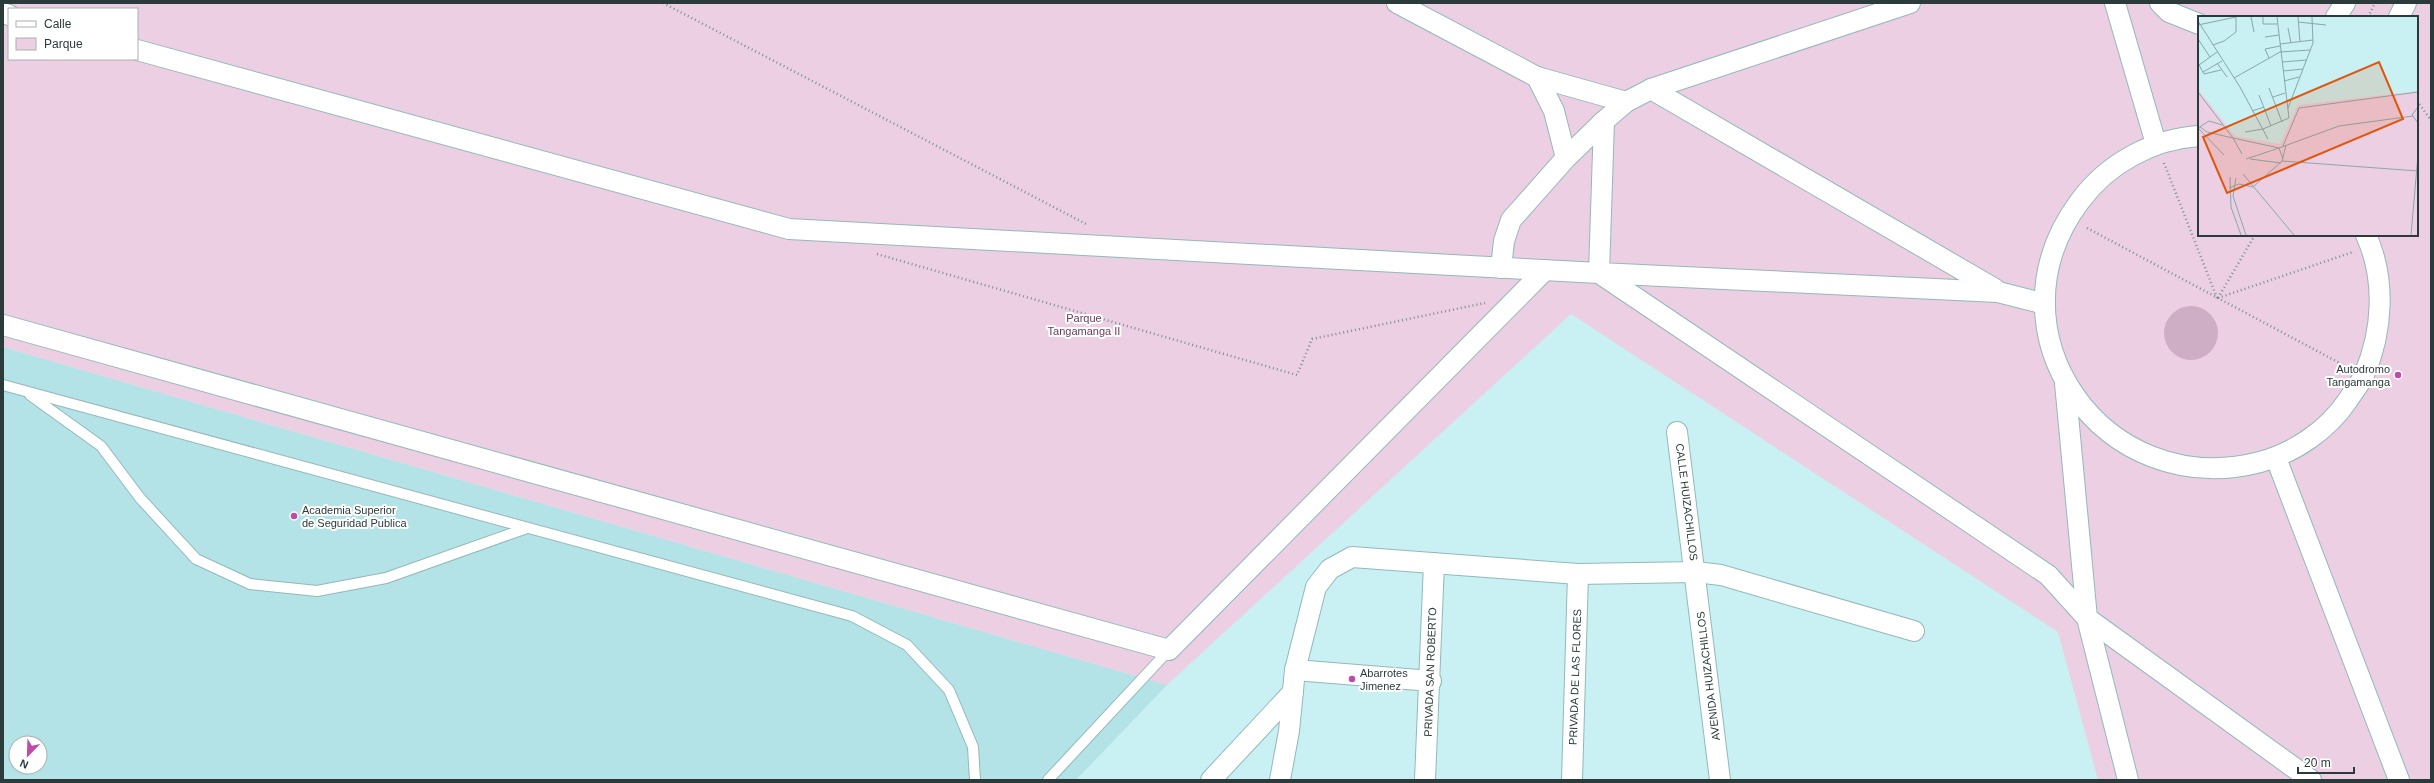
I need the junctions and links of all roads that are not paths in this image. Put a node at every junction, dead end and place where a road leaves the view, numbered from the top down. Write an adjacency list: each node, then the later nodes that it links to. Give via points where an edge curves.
1 (1397, 3): 11 (street)
2 (1910, 3): 12 (street)
3 (2116, 3): 16 (street)
4 (2160, 3): 9 (street, via 2169,12)
5 (2344, 3): 7 (street)
6 (2406, 3): 8 (street)
7 (2337, 16)
8 (2400, 16)
9 (2198, 24)
10 (138, 50): 19 (street, via 790,229)
11 (1537, 77): 13 (street); 17 (street, via 1554,111)
12 (1651, 89): 13 (street); 22 (street)
13 (1626, 102): 14 (street)
14 (1604, 121): 17 (street); 21 (street)
15 (2198, 136): 16 (street)
16 (2156, 144): 23 (street, via 2121,162 2096,181 2067,218 2054,245 2047,274)
17 (1566, 158): 19 (street, via 1511,220 1504,241)
18 (2368, 240): 29 (street, via 2380,297 2378,334 2364,376 2339,413 2306,442)
19 (1501, 268): 20 (street)
20 (1545, 270): 21 (street); 36 (street)
21 (1600, 273): 22 (street); 34 (street, via 2048,575)
22 (1998, 292): 23 (street)
23 (2045, 304): 25 (street, via 2050,344)
24 (3, 325): 36 (street)
25 (2065, 382): 29 (street, via 2094,419 2120,441 2156,460 2196,468 2236,468); 34 (street)
26 (3, 385): 27 (lane)
27 (25, 391): 30 (lane); 30 (lane, via 101,446 140,498 196,559 250,584 317,591 386,578)
28 (1677, 432): 32 (street, CALLE HUIZACHILLOS)
29 (2276, 458): 49 (street)
30 (527, 528): 40 (lane, via 852,616 907,645 949,690 973,747)
31 (1434, 563): 33 (street); 37 (street, via 1352,557 1330,570 1316,588); 38 (street, PRIVADA SAN ROBERTO)
32 (1696, 572): 33 (street); 35 (street, via 1721,575); 46 (street, AVENIDA HUIZACHILLOS)
33 (1578, 574): 45 (street, PRIVADA DE LAS FLORES)
34 (2087, 618): 47 (street); 48 (street)
35 (1914, 631)
36 (1169, 650): 41 (lane)
37 (1295, 670): 38 (street); 39 (street)
38 (1431, 681): 44 (street, PRIVADA SAN ROBERTO)
39 (1293, 692): 42 (street); 43 (street)
40 (975, 780)
41 (1048, 780)
42 (1212, 780)
43 (1280, 780)
44 (1425, 780)
45 (1572, 780)
46 (1720, 780)
47 (2128, 780)
48 (2311, 780)
49 (2400, 780)

